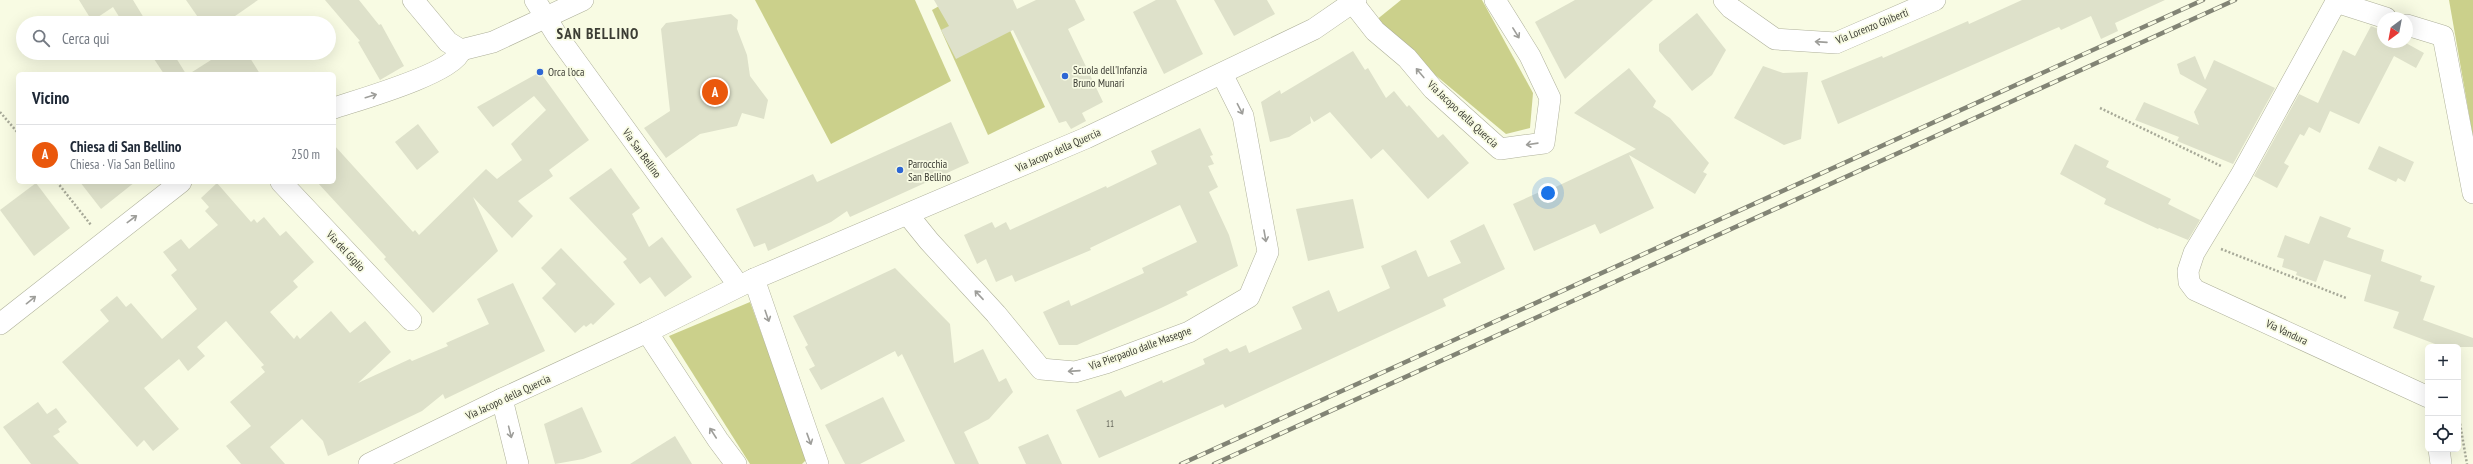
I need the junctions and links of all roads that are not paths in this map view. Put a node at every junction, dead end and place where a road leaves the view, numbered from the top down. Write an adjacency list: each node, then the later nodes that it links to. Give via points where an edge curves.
1 (413, 0): 11 (street, via 448,42)
2 (535, 0): 9 (street, Via San Bellino)
3 (583, 0): 9 (street)
4 (1495, 0): 7 (street, Via Jacopo della Quercia, one-way to 7, via 1530,56 1550,98 1544,143 1500,149 1433,89 1407,58 1375,31)
5 (1724, 0): 6 (street, Via Lorenzo Ghiberti, one-way to 5, via 1836,43 1775,38 1731,8)
6 (1935, 0)
7 (1355, 1): 12 (street, Via Jacopo della Quercia, via 1314,29)
8 (2377, 15): 22 (street, Via Vandura, via 2336,2 2241,175 2194,253 2188,271 2189,282 2195,290)
9 (546, 18): 11 (street, via 493,42); 18 (street, Via San Bellino)
10 (2413, 27): 16 (street, via 2443,36)
11 (461, 50): 13 (street, one-way to 11, via 435,72 451,63 459,56)
12 (1222, 74): 17 (street, Via Jacopo della Quercia, via 1086,138); 17 (street, Via Pierpaolo dalle Masegne, one-way to 17, via 1243,116 1268,252 1249,297 1189,332 1075,372 1042,369)
13 (336, 107)
14 (178, 184): 20 (street, one-way to 14)
15 (283, 184): 19 (street, Via del Giglio)
16 (2473, 193)
17 (908, 215): 18 (street, Via Jacopo della Quercia)
18 (746, 283): 21 (street, Via Jacopo della Quercia); 28 (street, one-way to 28)
19 (411, 320)
20 (0, 324)
21 (647, 332): 23 (street, Via Jacopo della Quercia); 27 (street, one-way to 21)
22 (2425, 396)
23 (502, 399): 25 (street, Via Jacopo della Quercia); 26 (street, one-way to 26)
24 (2439, 452): 29 (street)
25 (369, 464)
26 (518, 464)
27 (736, 464)
28 (818, 464)
29 (2441, 464)

